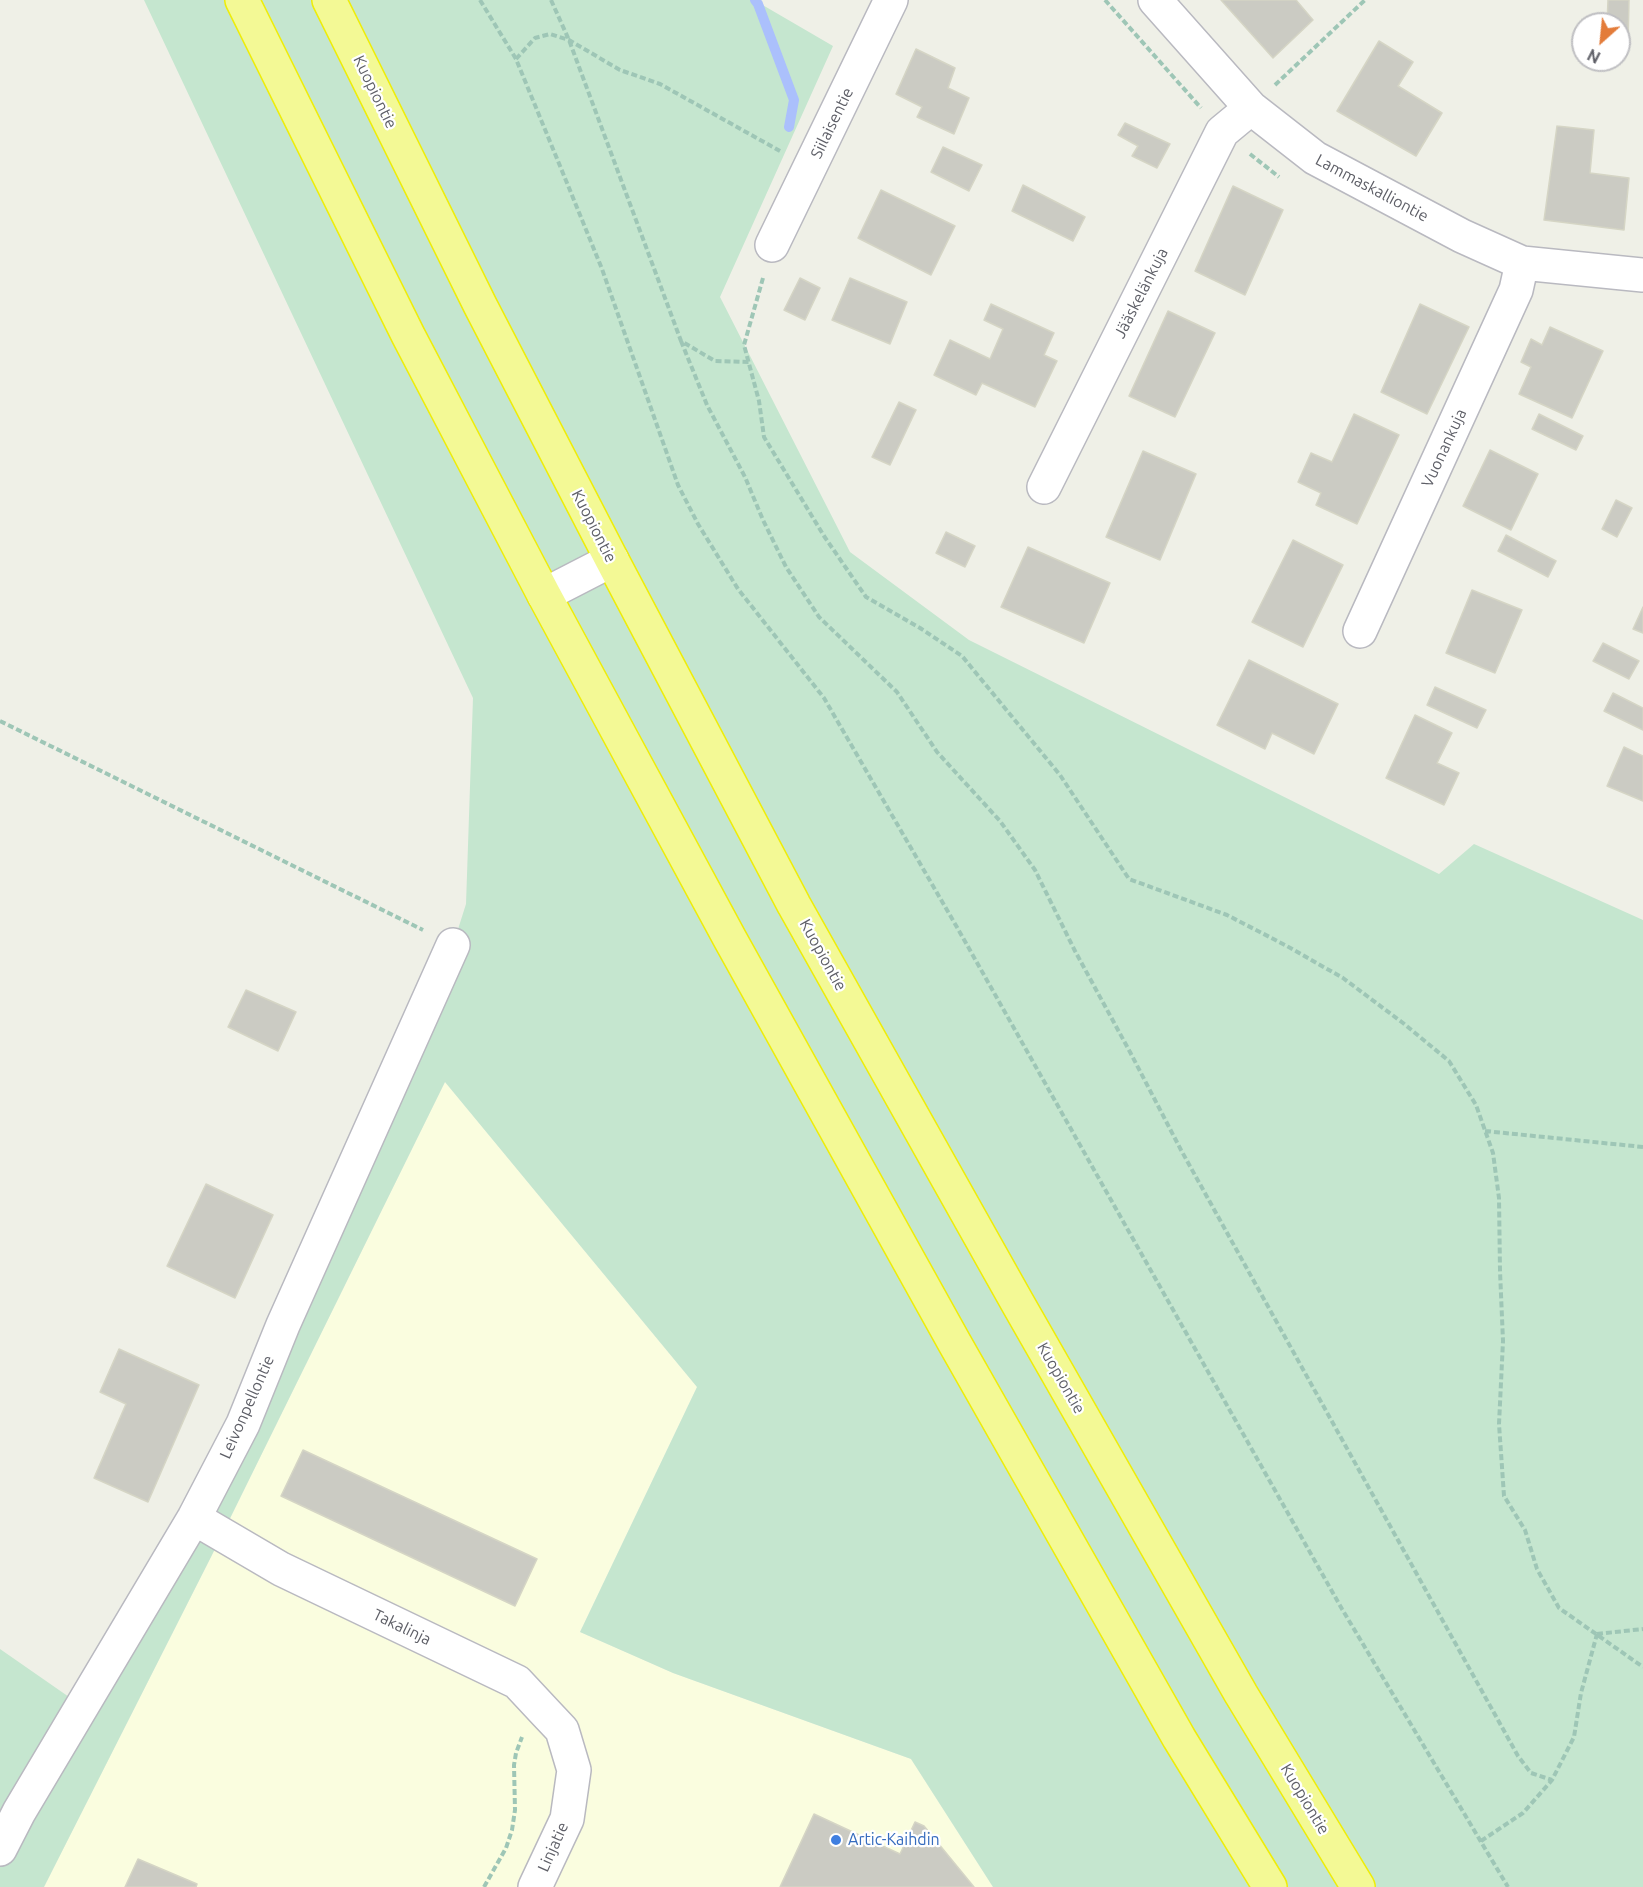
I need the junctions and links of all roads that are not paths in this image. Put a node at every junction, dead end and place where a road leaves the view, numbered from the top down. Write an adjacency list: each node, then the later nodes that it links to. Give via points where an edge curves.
1 (242, 0): 11 (highway, via 408,334)
2 (329, 0): 10 (highway, Kuopiontie)
3 (891, 0): 6 (street, Siilaisentie)
4 (1155, 0): 5 (street, Lammaskalliontie)
5 (1251, 108): 7 (street, Lammaskalliontie, via 1315,158 1462,236); 9 (street, Jääskelänkuja, via 1222,132)
6 (772, 245)
7 (1522, 263): 8 (street, Lammaskalliontie); 12 (street, Vuonankuja, via 1516,290)
8 (1643, 275)
9 (1044, 487)
10 (612, 560): 11 (street); 19 (highway, Kuopiontie, via 794,905 1241,1694)
11 (544, 595): 18 (highway, via 954,1342 1179,1738)
12 (1360, 631)
13 (453, 945): 14 (street, Leivonpellontie, via 283,1325 243,1424)
14 (194, 1518): 15 (street, Takalinja, via 281,1569 516,1682 561,1730); 16 (street, Leivonpellontie)
15 (574, 1770): 17 (street, Linjatie, via 567,1819)
16 (0, 1849)
17 (535, 1887)
18 (1270, 1887)
19 (1358, 1887)

